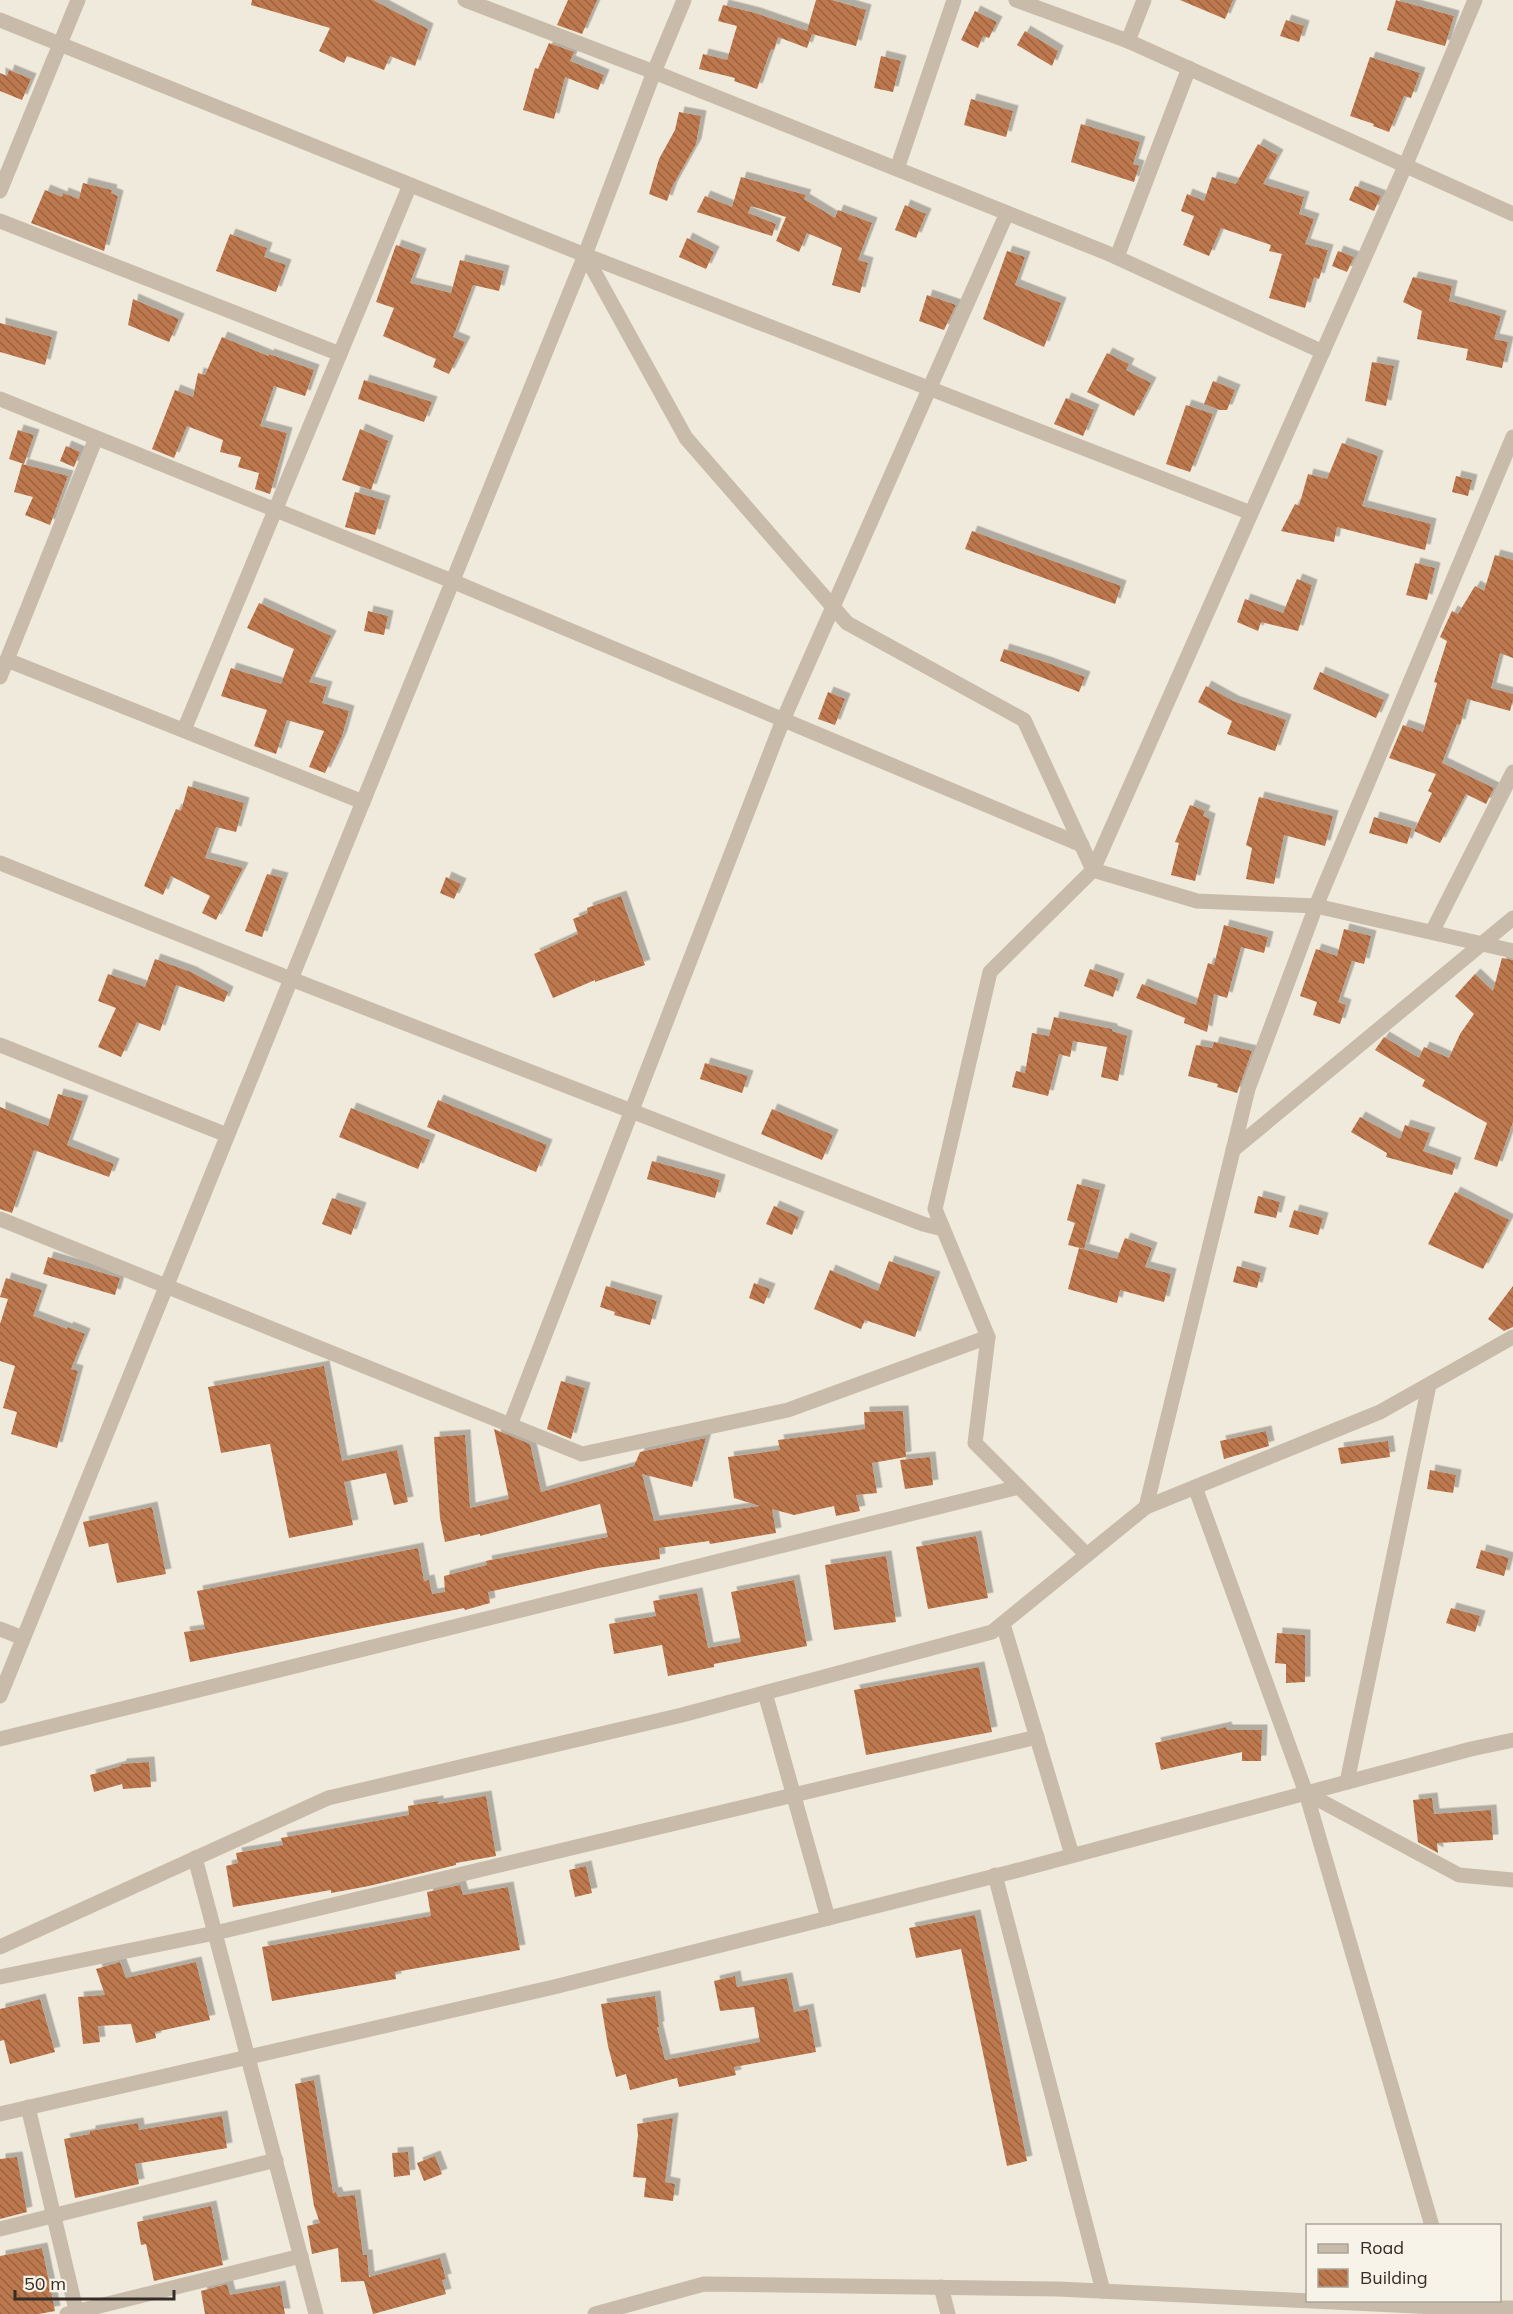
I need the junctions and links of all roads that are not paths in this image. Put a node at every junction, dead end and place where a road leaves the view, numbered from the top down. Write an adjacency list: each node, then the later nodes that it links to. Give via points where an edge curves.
1 (78, 0): 10 (street)
2 (465, 0): 12 (street)
3 (684, 0): 12 (street)
4 (954, 0): 14 (street)
5 (1016, 0): 9 (street)
6 (1144, 0): 9 (street)
7 (1475, 0): 13 (street)
8 (0, 20): 10 (street)
9 (1128, 41): 11 (street)
10 (60, 44): 15 (street); 16 (street)
11 (1189, 68): 13 (street); 21 (street)
12 (654, 72): 14 (street); 20 (street)
13 (1406, 164): 18 (street); 22 (street)
14 (897, 169): 17 (street)
15 (410, 185): 20 (street); 23 (street)
16 (0, 190)
17 (1007, 213): 21 (street); 24 (street)
18 (1513, 214)
19 (0, 222): 23 (street)
20 (585, 255): 24 (street); 30 (street); 31 (street, via 686,438)
21 (1117, 257): 22 (street)
22 (1323, 351): 29 (street)
23 (340, 354): 28 (street)
24 (930, 388): 29 (street); 31 (street)
25 (0, 399): 27 (street)
26 (1513, 437): 41 (street)
27 (96, 438): 28 (street); 32 (street)
28 (275, 510): 30 (street); 35 (street)
29 (1251, 513): 40 (street)
30 (452, 581): 34 (street); 37 (street)
31 (833, 607): 34 (street); 38 (street, via 847,623 1024,720)
32 (7, 660): 33 (street); 35 (street)
33 (0, 677)
34 (783, 720): 38 (street); 48 (street)
35 (184, 730): 37 (street)
36 (1513, 772): 43 (street)
37 (363, 802): 46 (street)
38 (1082, 845): 40 (street)
39 (0, 863): 46 (street)
40 (1093, 870): 41 (street, via 1197,900); 52 (street, via 990,972 935,1209)
41 (1316, 906): 43 (street); 50 (street, via 1248,1089)
42 (1513, 918): 44 (street)
43 (1432, 932): 44 (street)
44 (1483, 943): 45 (street); 50 (street)
45 (1513, 951)
46 (291, 979): 48 (street); 49 (street)
47 (0, 1045): 49 (street)
48 (632, 1111): 52 (street); 57 (street)
49 (227, 1135): 53 (street)
50 (1233, 1150): 60 (street)
51 (0, 1219): 53 (street)
52 (944, 1229): 54 (street)
53 (166, 1286): 57 (street); 64 (street)
54 (988, 1337): 57 (street, via 788,1410 582,1454); 58 (street, via 975,1443)
55 (1513, 1337): 56 (street)
56 (1429, 1385): 59 (street, via 1380,1412); 70 (street)
57 (510, 1425)
58 (1019, 1487): 61 (street); 68 (street)
59 (1195, 1487): 60 (street); 71 (street)
60 (1146, 1507): 61 (street)
61 (1087, 1555): 62 (street)
62 (1003, 1624): 65 (street, via 992,1632); 67 (street)
63 (0, 1629): 64 (street)
64 (23, 1638): 66 (street)
65 (765, 1693): 72 (street); 74 (street, via 328,1798)
66 (0, 1696)
67 (1037, 1737): 72 (street); 73 (street)
68 (0, 1739)
69 (1513, 1740): 70 (street)
70 (1347, 1782): 71 (street)
71 (1306, 1793): 73 (street); 76 (street, via 1459,1875); 86 (street)
72 (794, 1795): 77 (street); 78 (street)
73 (1072, 1855): 75 (street)
74 (195, 1858): 78 (street); 79 (street)
75 (995, 1875): 77 (street); 90 (street)
76 (1513, 1880)
77 (828, 1918): 81 (street, via 554,1987)
78 (215, 1933): 80 (street); 81 (street)
79 (0, 1947)
80 (0, 1977)
81 (248, 2057): 82 (street); 84 (street)
82 (28, 2107): 83 (street); 85 (street)
83 (0, 2114)
84 (276, 2160): 85 (street); 88 (street)
85 (54, 2216): 87 (street); 95 (street)
86 (1431, 2224)
87 (0, 2229)
88 (301, 2256): 95 (street); 96 (street)
89 (942, 2287): 90 (street); 97 (street, via 704,2284); 98 (street)
90 (1103, 2291): 91 (street)
91 (1306, 2301)
92 (1318, 2302): 94 (street)
93 (1513, 2308): 94 (street)
94 (1455, 2309)
95 (74, 2313)
96 (316, 2314)
97 (599, 2314)
98 (948, 2314)

